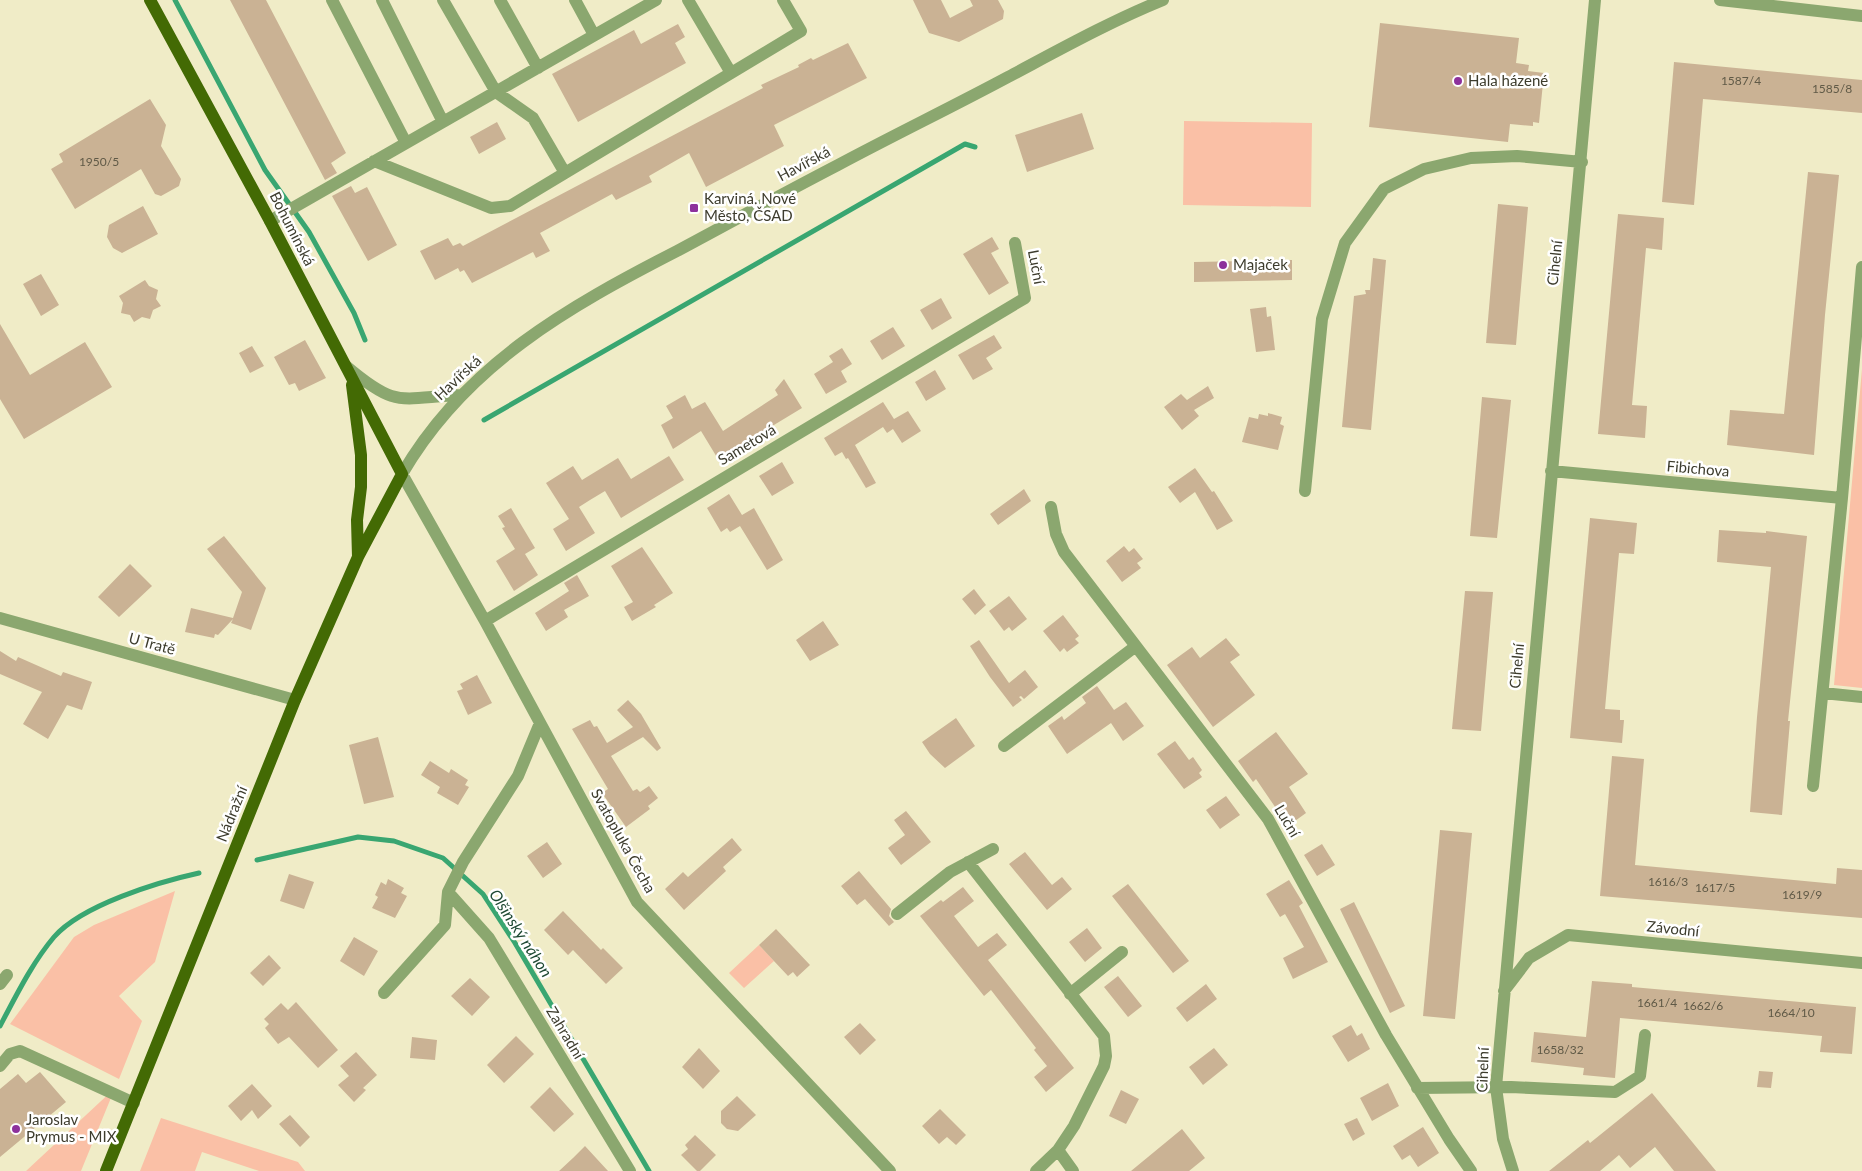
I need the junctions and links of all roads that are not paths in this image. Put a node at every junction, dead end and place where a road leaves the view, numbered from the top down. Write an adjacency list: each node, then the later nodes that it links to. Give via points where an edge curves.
1 (150, 0): 23 (main road, Bohumínská)
2 (332, 0): 19 (street)
3 (382, 0): 18 (street)
4 (443, 0): 17 (street)
5 (500, 0): 15 (street)
6 (575, 0): 14 (street)
7 (656, 0): 14 (street)
8 (688, 0): 16 (street)
9 (782, 0): 16 (street, via 801,31)
10 (1162, 0): 30 (street, Havířská, via 1060,48 617,282 560,316)
11 (1595, 0): 21 (street, Cihelní)
12 (1720, 0): 13 (street)
13 (1862, 16)
14 (594, 35): 15 (street)
15 (538, 68): 17 (street)
16 (731, 73): 22 (street)
17 (496, 92): 18 (street); 22 (street, via 533,118)
18 (443, 122): 19 (street)
19 (406, 143): 20 (street)
20 (374, 161): 22 (street, via 491,208 510,206); 23 (street)
21 (1582, 162): 31 (street, Cihelní); 33 (street, via 1517,156 1471,158 1424,169 1384,189 1345,243 1322,319)
22 (565, 173)
23 (270, 221): 28 (main road, Bohumínská)
24 (1015, 243): 26 (street, Luční)
25 (1862, 267): 27 (street)
26 (1025, 298): 38 (street, Sametová)
27 (1861, 307): 34 (street)
28 (343, 364): 29 (main road, Bohumínská); 30 (street, via 368,385 394,398)
29 (352, 380): 32 (main road, Bohumínská); 36 (main road, via 361,455)
30 (460, 395): 32 (street, Havířská, via 426,435)
31 (1551, 471): 34 (street, Fibichova); 52 (street, Cihelní)
32 (402, 474): 36 (main road, Nádražní); 38 (street, Svatopluka Čecha)
33 (1304, 491)
34 (1842, 498): 40 (street)
35 (1051, 507): 39 (street, Luční, via 1056,534 1064,552)
36 (358, 558): 42 (main road, Nádražní)
37 (0, 618): 42 (street, U Tratě)
38 (485, 621): 43 (street, Svatopluka Čecha)
39 (1136, 646): 44 (street); 58 (street, Luční, via 1268,819)
40 (1823, 693): 41 (street); 45 (street)
41 (1862, 697)
42 (295, 700): 59 (main road, Nádražní)
43 (540, 723): 48 (street, via 518,776 463,862); 63 (street, Svatopluka Čecha, via 637,902)
44 (1004, 746)
45 (1813, 786)
46 (993, 849): 47 (street)
47 (968, 862): 49 (street, via 950,872); 54 (street)
48 (448, 892): 53 (street, via 445,925); 62 (street, Zahradní, via 489,938)
49 (897, 914)
50 (1122, 952): 54 (street)
51 (1862, 963): 52 (street, Závodní, via 1568,935 1529,958)
52 (1504, 991): 57 (street, Cihelní)
53 (384, 993)
54 (1070, 994): 60 (street, via 1104,1036 1106,1056 1074,1126)
55 (1645, 1035): 57 (street, via 1640,1076 1615,1092)
56 (0, 1066): 59 (street, via 10,1054 20,1051)
57 (1496, 1087): 58 (street); 67 (street, Cihelní, via 1503,1139)
58 (1417, 1088): 66 (street, Luční)
59 (134, 1103): 61 (main road, Nádražní)
60 (1058, 1150): 64 (street); 65 (street)
61 (106, 1171)
62 (630, 1171)
63 (890, 1171)
64 (1036, 1171)
65 (1073, 1171)
66 (1471, 1171)
67 (1513, 1171)

